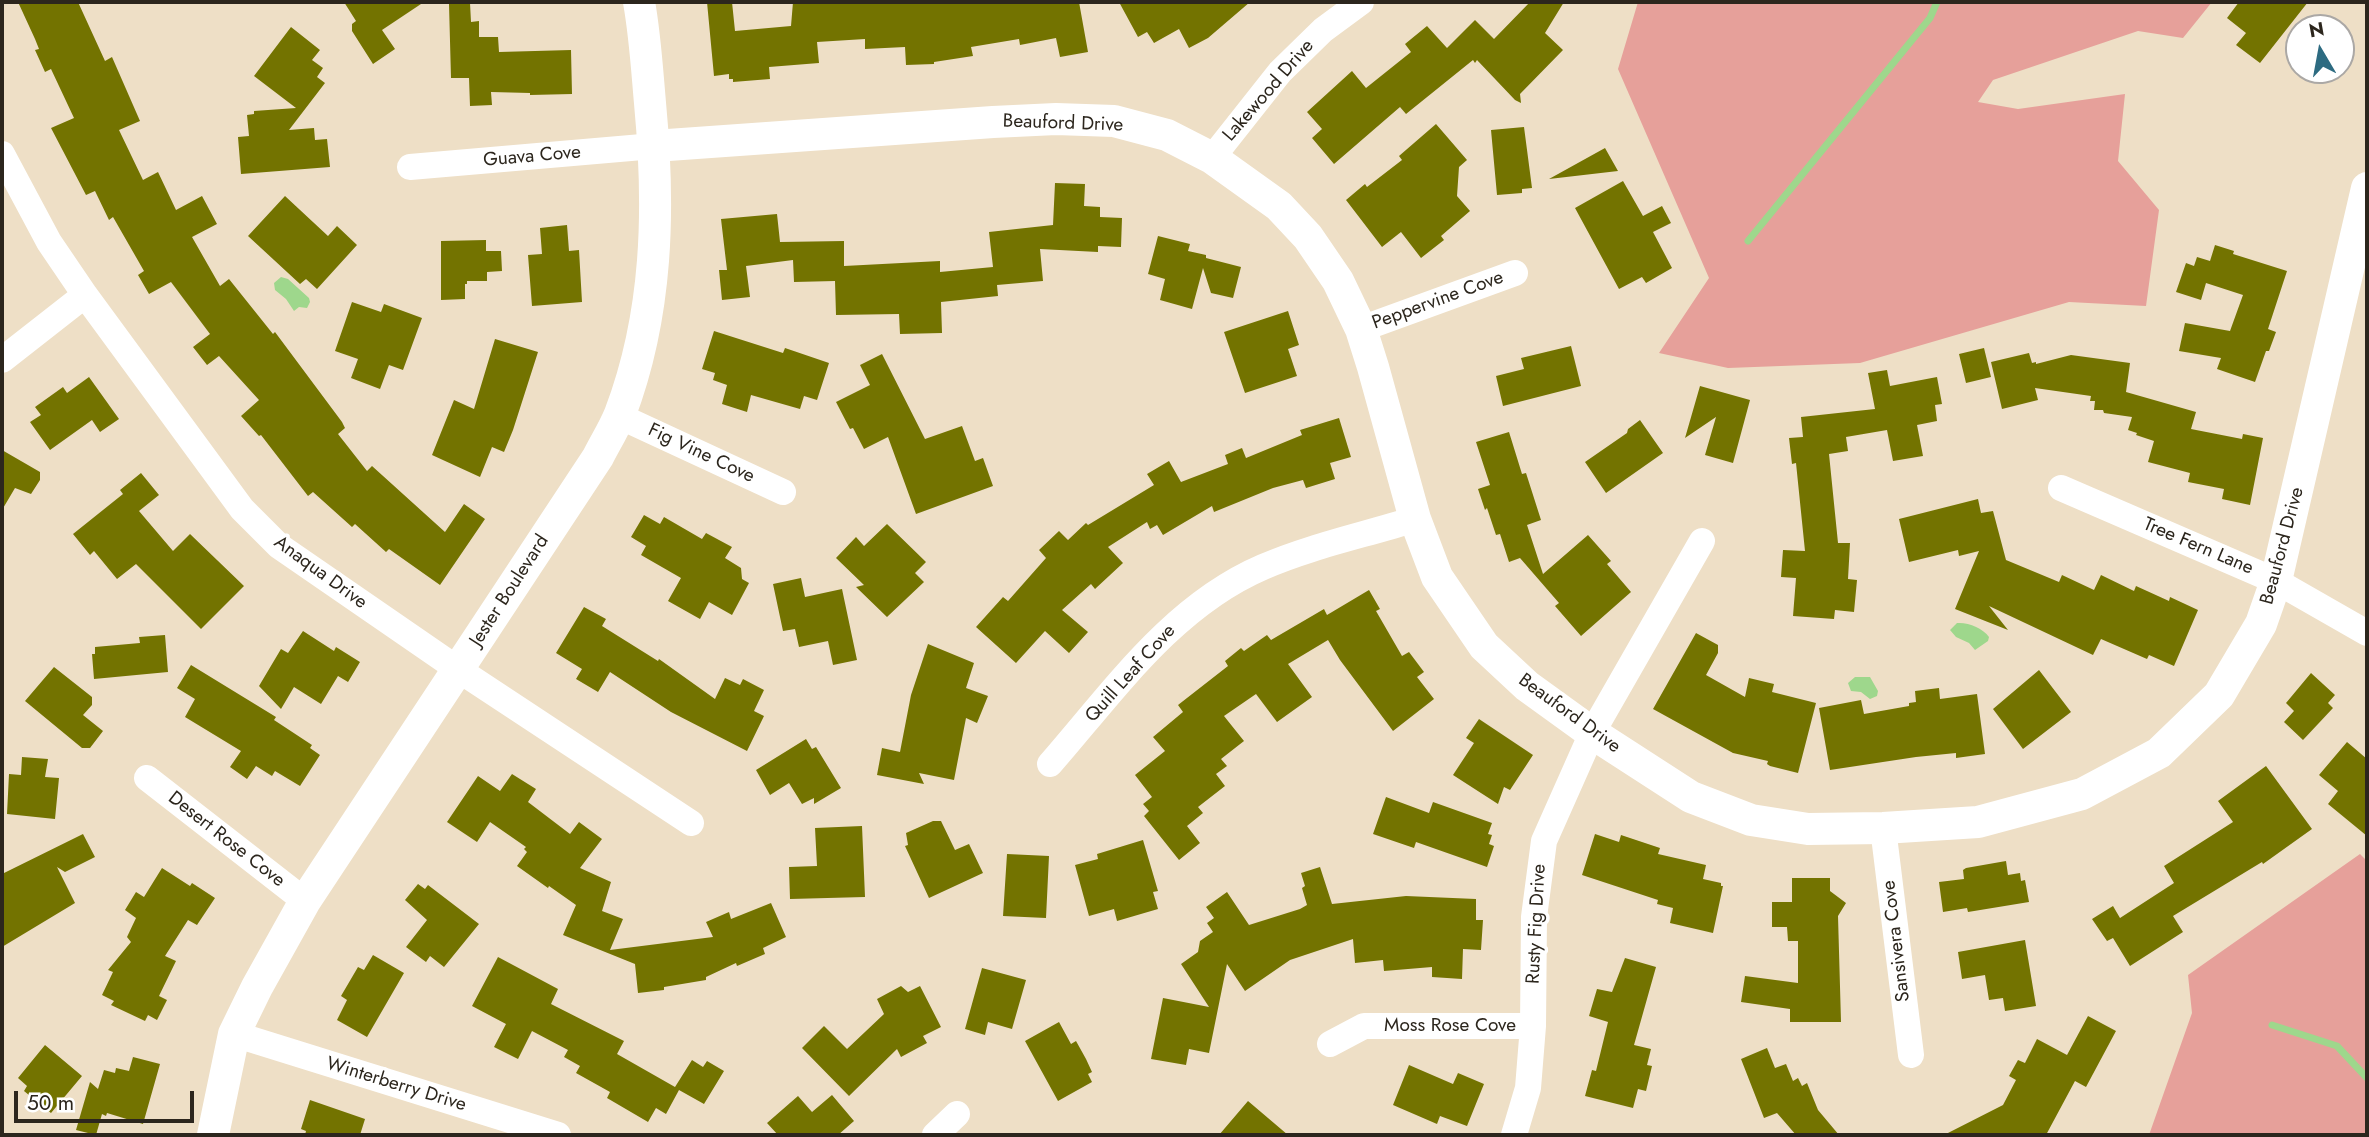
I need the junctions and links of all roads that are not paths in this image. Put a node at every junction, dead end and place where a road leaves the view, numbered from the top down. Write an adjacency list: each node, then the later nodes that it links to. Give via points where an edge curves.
1 (639, 2): 3 (street, Jester Boulevard)
2 (1362, 2): 5 (street, Lakewood Drive, via 1323,30 1280,72)
3 (654, 146): 5 (street, Beauford Drive, via 993,122 1114,121 1167,135); 6 (street, Guava Cove); 12 (street, Jester Boulevard, via 654,265 639,352)
4 (2, 154): 9 (street, Anaqua Drive, via 48,242)
5 (1212, 158): 10 (street, Beauford Drive, via 1279,206 1308,237 1338,281)
6 (410, 167)
7 (2367, 188): 17 (street, Beauford Drive)
8 (1515, 273): 10 (street, Peppervine Cove)
9 (85, 295): 11 (street); 19 (street, Anaqua Drive, via 242,509 279,546)
10 (1361, 329): 15 (street, Beauford Drive)
11 (2, 360)
12 (619, 416): 14 (street, Fig Vine Cove); 19 (street, Jester Boulevard, via 598,457)
13 (2061, 488): 17 (street, Tree Fern Lane)
14 (783, 492)
15 (1415, 519): 20 (street, Beauford Drive, via 1437,577 1484,646); 21 (street, Quill Leaf Cove, via 1262,567 1204,600 1164,633)
16 (1702, 541): 20 (street, Rusty Fig Drive)
17 (2277, 581): 18 (street, Tree Fern Lane); 24 (street, Beauford Drive, via 2261,624 2219,695 2160,753 2082,794 1978,822)
18 (2367, 633)
19 (459, 670): 23 (street, Anaqua Drive); 25 (street, Jester Boulevard)
20 (1592, 733): 24 (street, Beauford Drive, via 1691,797 1751,820 1808,830); 26 (street, Rusty Fig Drive, via 1544,841 1534,918)
21 (1050, 764)
22 (147, 778): 25 (street, Desert Rose Cove)
23 (691, 823)
24 (1883, 828): 29 (street, Sansivera Cove)
25 (305, 901): 27 (street, Jester Boulevard)
26 (1533, 1026): 28 (street, Moss Rose Cove, via 1364,1026); 34 (street, Rusty Fig Drive, via 1528,1088)
27 (234, 1034): 31 (street, Jester Boulevard); 32 (street, Winterberry Drive)
28 (1330, 1044)
29 (1911, 1055)
30 (957, 1114): 33 (street)
31 (213, 1135)
32 (558, 1135)
33 (935, 1135)
34 (1514, 1135)

